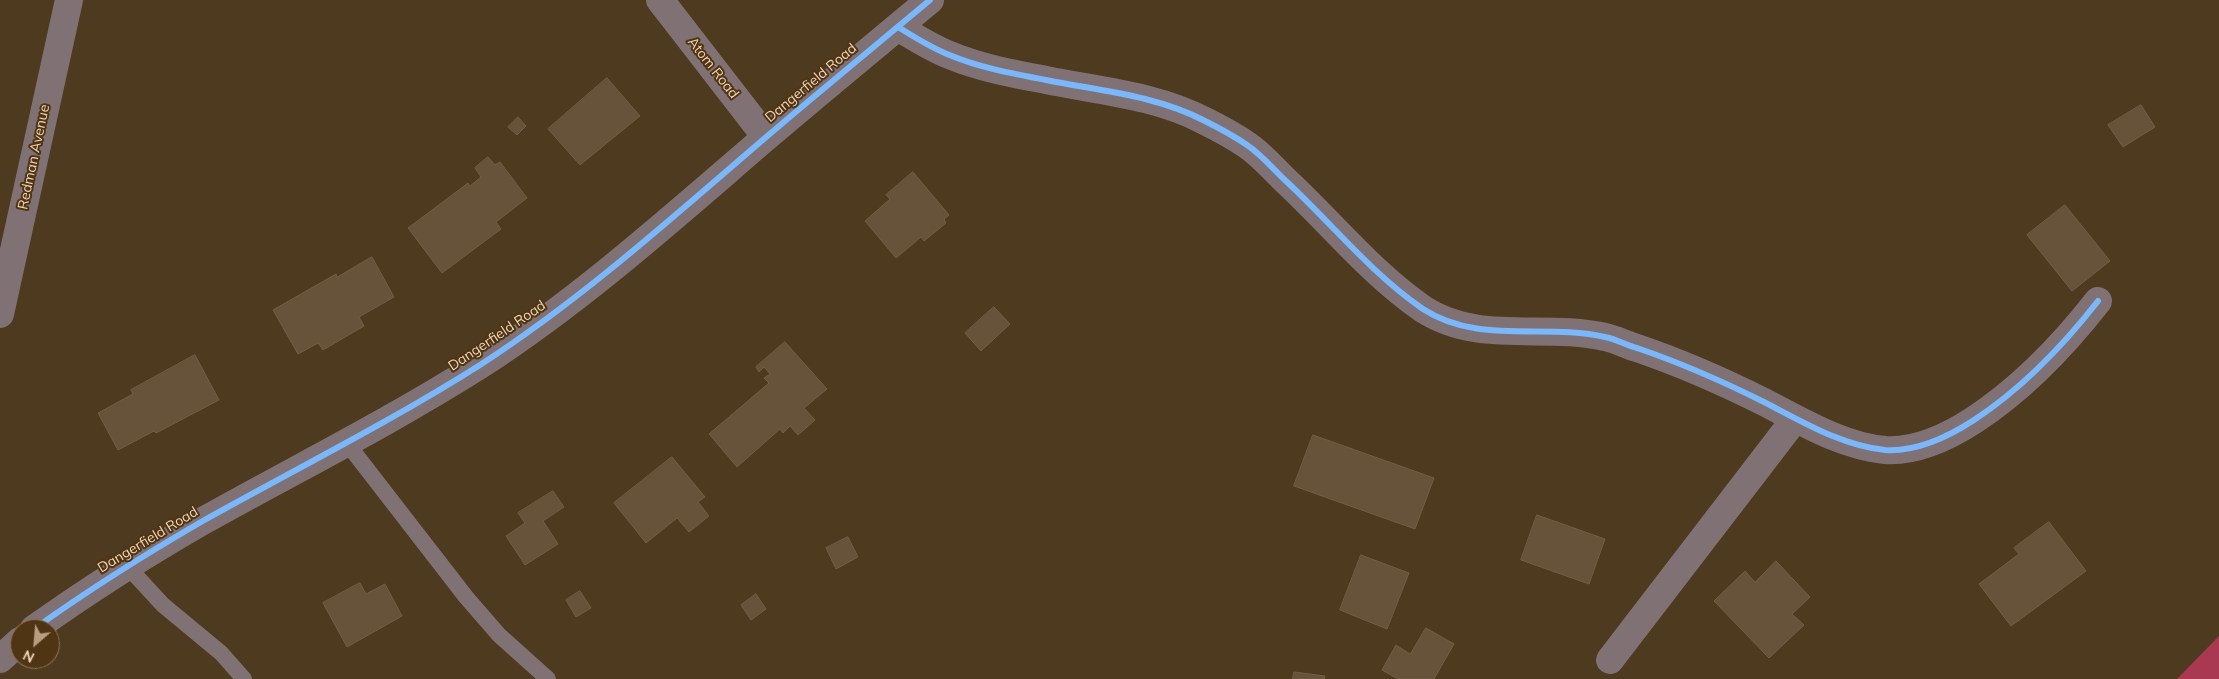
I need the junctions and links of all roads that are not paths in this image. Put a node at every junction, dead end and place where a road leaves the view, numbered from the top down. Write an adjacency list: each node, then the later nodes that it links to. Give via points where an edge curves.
1 (69, 0): 7 (street, Redman Avenue)
2 (660, 0): 5 (street, Atom Road)
3 (930, 0): 4 (street, Dangerfield Road)
4 (898, 27): 5 (street, Dangerfield Road); 8 (street, via 954,57 1045,80 1156,101 1202,119 1247,145 1397,288 1447,322 1474,329 1575,332 1606,337 1716,378)
5 (766, 137): 9 (street, Dangerfield Road, via 567,303 478,366)
6 (2098, 301): 8 (street, via 2057,350 1999,404 1957,431 1928,444 1883,450 1826,434)
7 (0, 314)
8 (1795, 419): 14 (street)
9 (346, 442): 10 (street, Dangerfield Road); 16 (lane, via 466,597 499,635)
10 (128, 567): 11 (street, Dangerfield Road); 15 (lane, via 163,605 221,653)
11 (49, 619)
12 (10, 650): 13 (street)
13 (0, 659)
14 (1610, 660)
15 (244, 679)
16 (548, 679)

